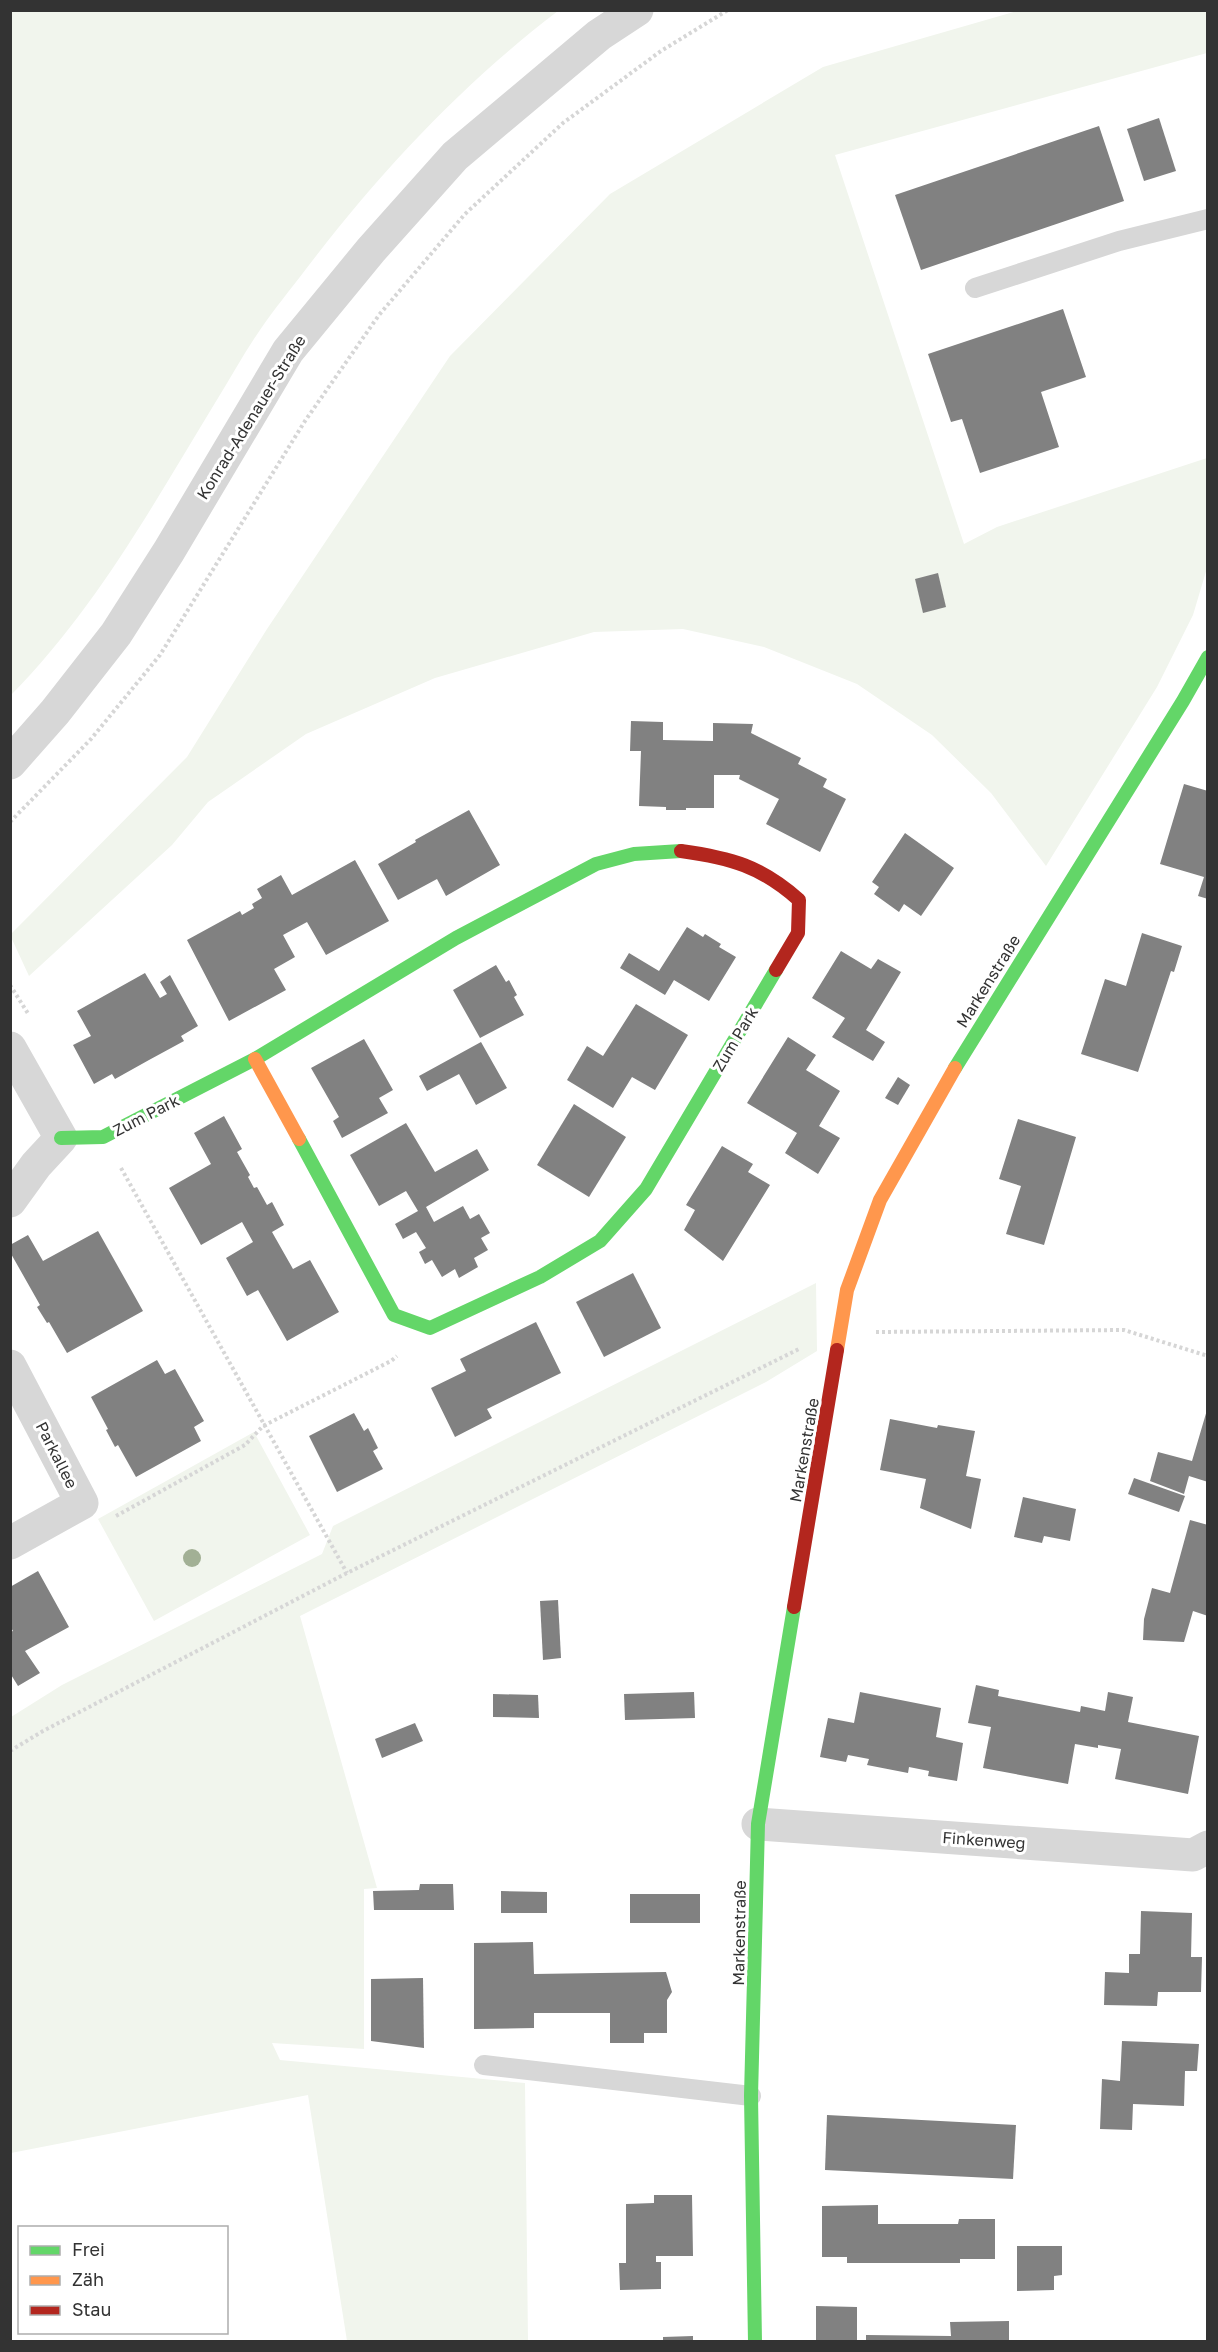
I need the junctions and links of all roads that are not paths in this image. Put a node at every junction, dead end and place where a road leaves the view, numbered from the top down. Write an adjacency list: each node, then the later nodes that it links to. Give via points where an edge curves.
1 (637, 10): 5 (street, Konrad-Adenauer-Straße, via 599,35 455,156 371,250 288,351 116,634)
2 (1208, 219): 3 (lane, via 1119,241)
3 (975, 288)
4 (1208, 657): 12 (street, Markenstraße, via 969,1043 880,1200 848,1290)
5 (10, 763)
6 (10, 1048): 8 (street)
7 (255, 1059): 7 (street, Zum Park, via 456,938 596,864 672,850 711,855 751,866 799,900 798,933 646,1190 600,1241 540,1277 430,1328 394,1315); 8 (street, Zum Park, via 103,1137)
8 (61, 1138): 9 (street)
9 (10, 1201)
10 (10, 1366): 11 (street, Parkallee, via 82,1503)
11 (10, 1543)
12 (758, 1824): 13 (street, Finkenweg, via 1193,1855); 15 (street, Markenstraße)
13 (1208, 1847)
14 (484, 2065): 15 (lane)
15 (751, 2096): 16 (street, Markenstraße)
16 (755, 2342)

